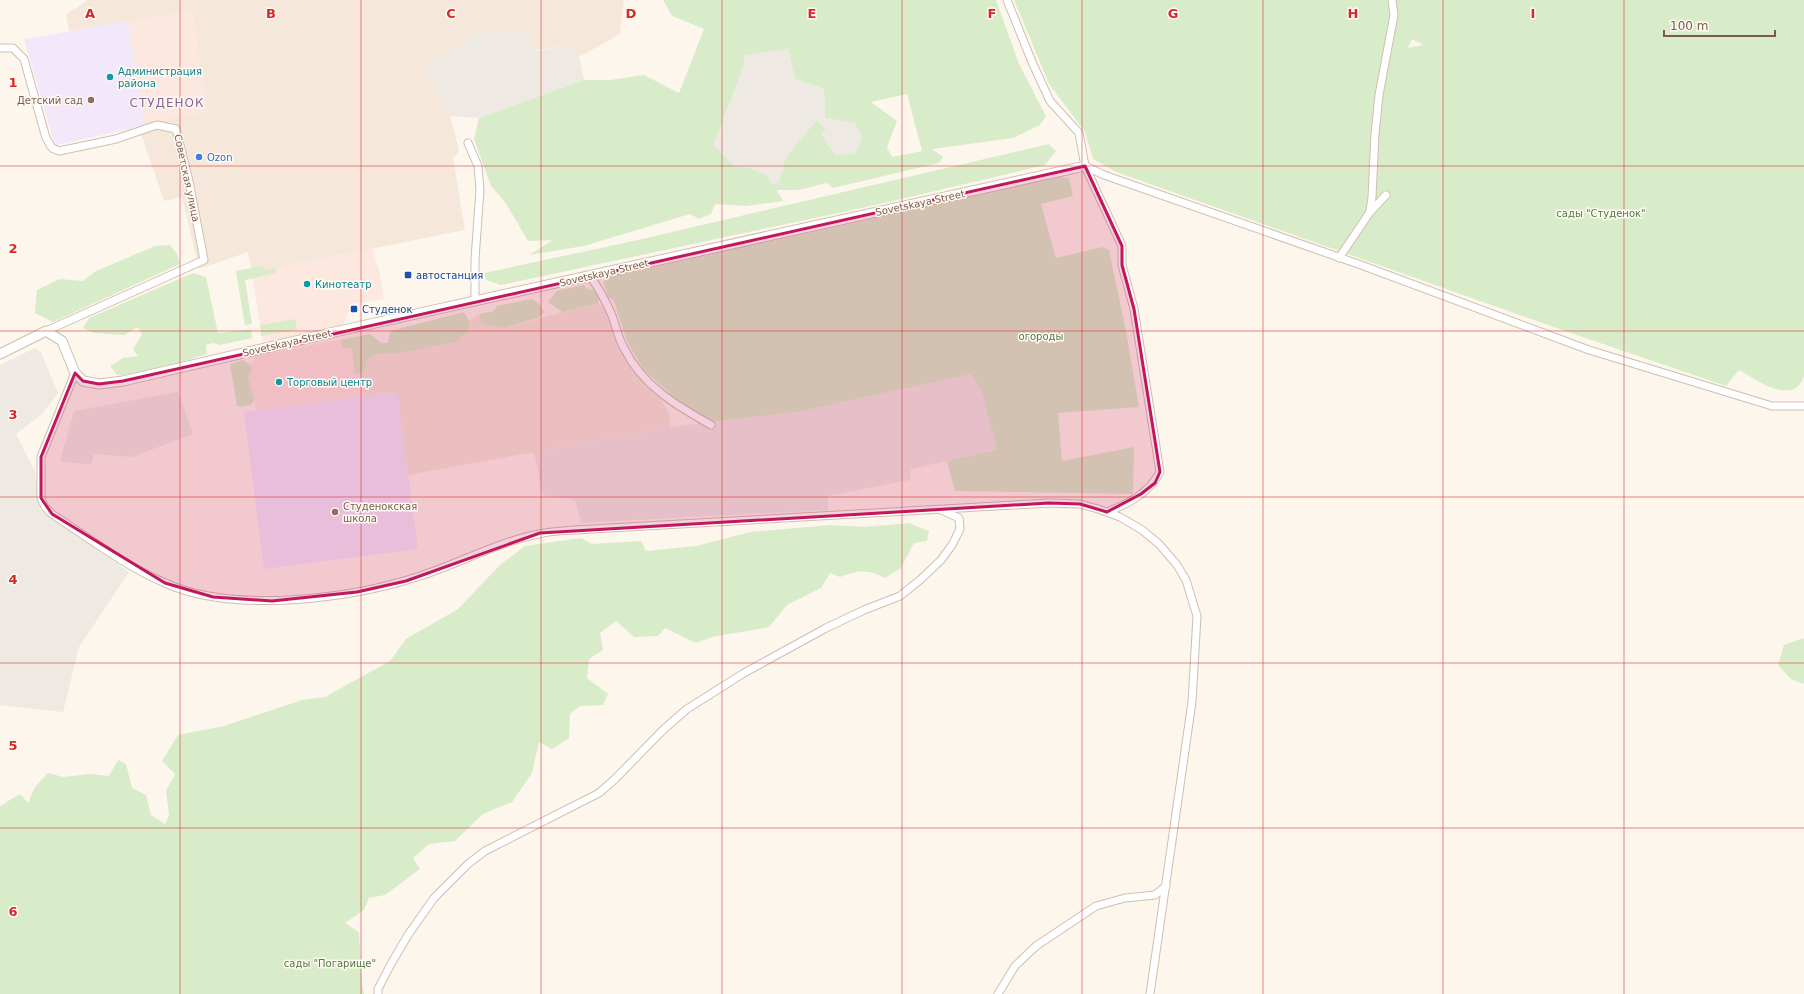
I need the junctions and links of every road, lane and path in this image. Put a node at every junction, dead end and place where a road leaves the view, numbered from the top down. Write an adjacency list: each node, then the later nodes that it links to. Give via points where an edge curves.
1 (1007, 0): 5 (street, via 1050,101 1079,133)
2 (1392, 0): 7 (street, via 1394,15 1379,95)
3 (0, 48): 11 (street, Советская улица, via 13,48 24,59 46,138 52,148 59,151 116,139 157,125 176,129 204,260)
4 (468, 143): 10 (street, via 478,166 480,190)
5 (1085, 166): 8 (street); 9 (street, Sovetskaya Street); 17 (street, via 1122,246 1122,266 1134,309 1160,472 1155,483 1141,494 1125,506)
6 (1386, 195): 7 (street)
7 (1370, 212): 8 (street)
8 (1339, 258): 14 (street, via 1590,350 1772,406)
9 (590, 276): 10 (street, Sovetskaya Street); 15 (street, via 611,313 624,350 642,376 658,392)
10 (475, 302): 13 (street, Sovetskaya Street, via 123,381 99,384 83,381)
11 (46, 331): 12 (street); 13 (street, via 62,341)
12 (0, 354)
13 (75, 373): 16 (street, via 41,457 41,498 45,507 52,514 153,577 188,592 213,598 272,601 357,592 406,581 540,533)
14 (1804, 406)
15 (711, 425)
16 (939, 509): 17 (street, via 1050,503 1080,504); 19 (street, via 959,518 960,529 941,560 920,580 900,596 826,628 723,685 687,709 664,729 599,793 485,851 434,898 391,964)
17 (1107, 512): 18 (street, via 1142,530 1159,544 1186,580 1197,616 1192,702)
18 (1166, 886): 20 (street, via 1156,895 1125,898 1096,906 1036,946 1015,966); 21 (street)
19 (378, 994)
20 (998, 994)
21 (1150, 994)

